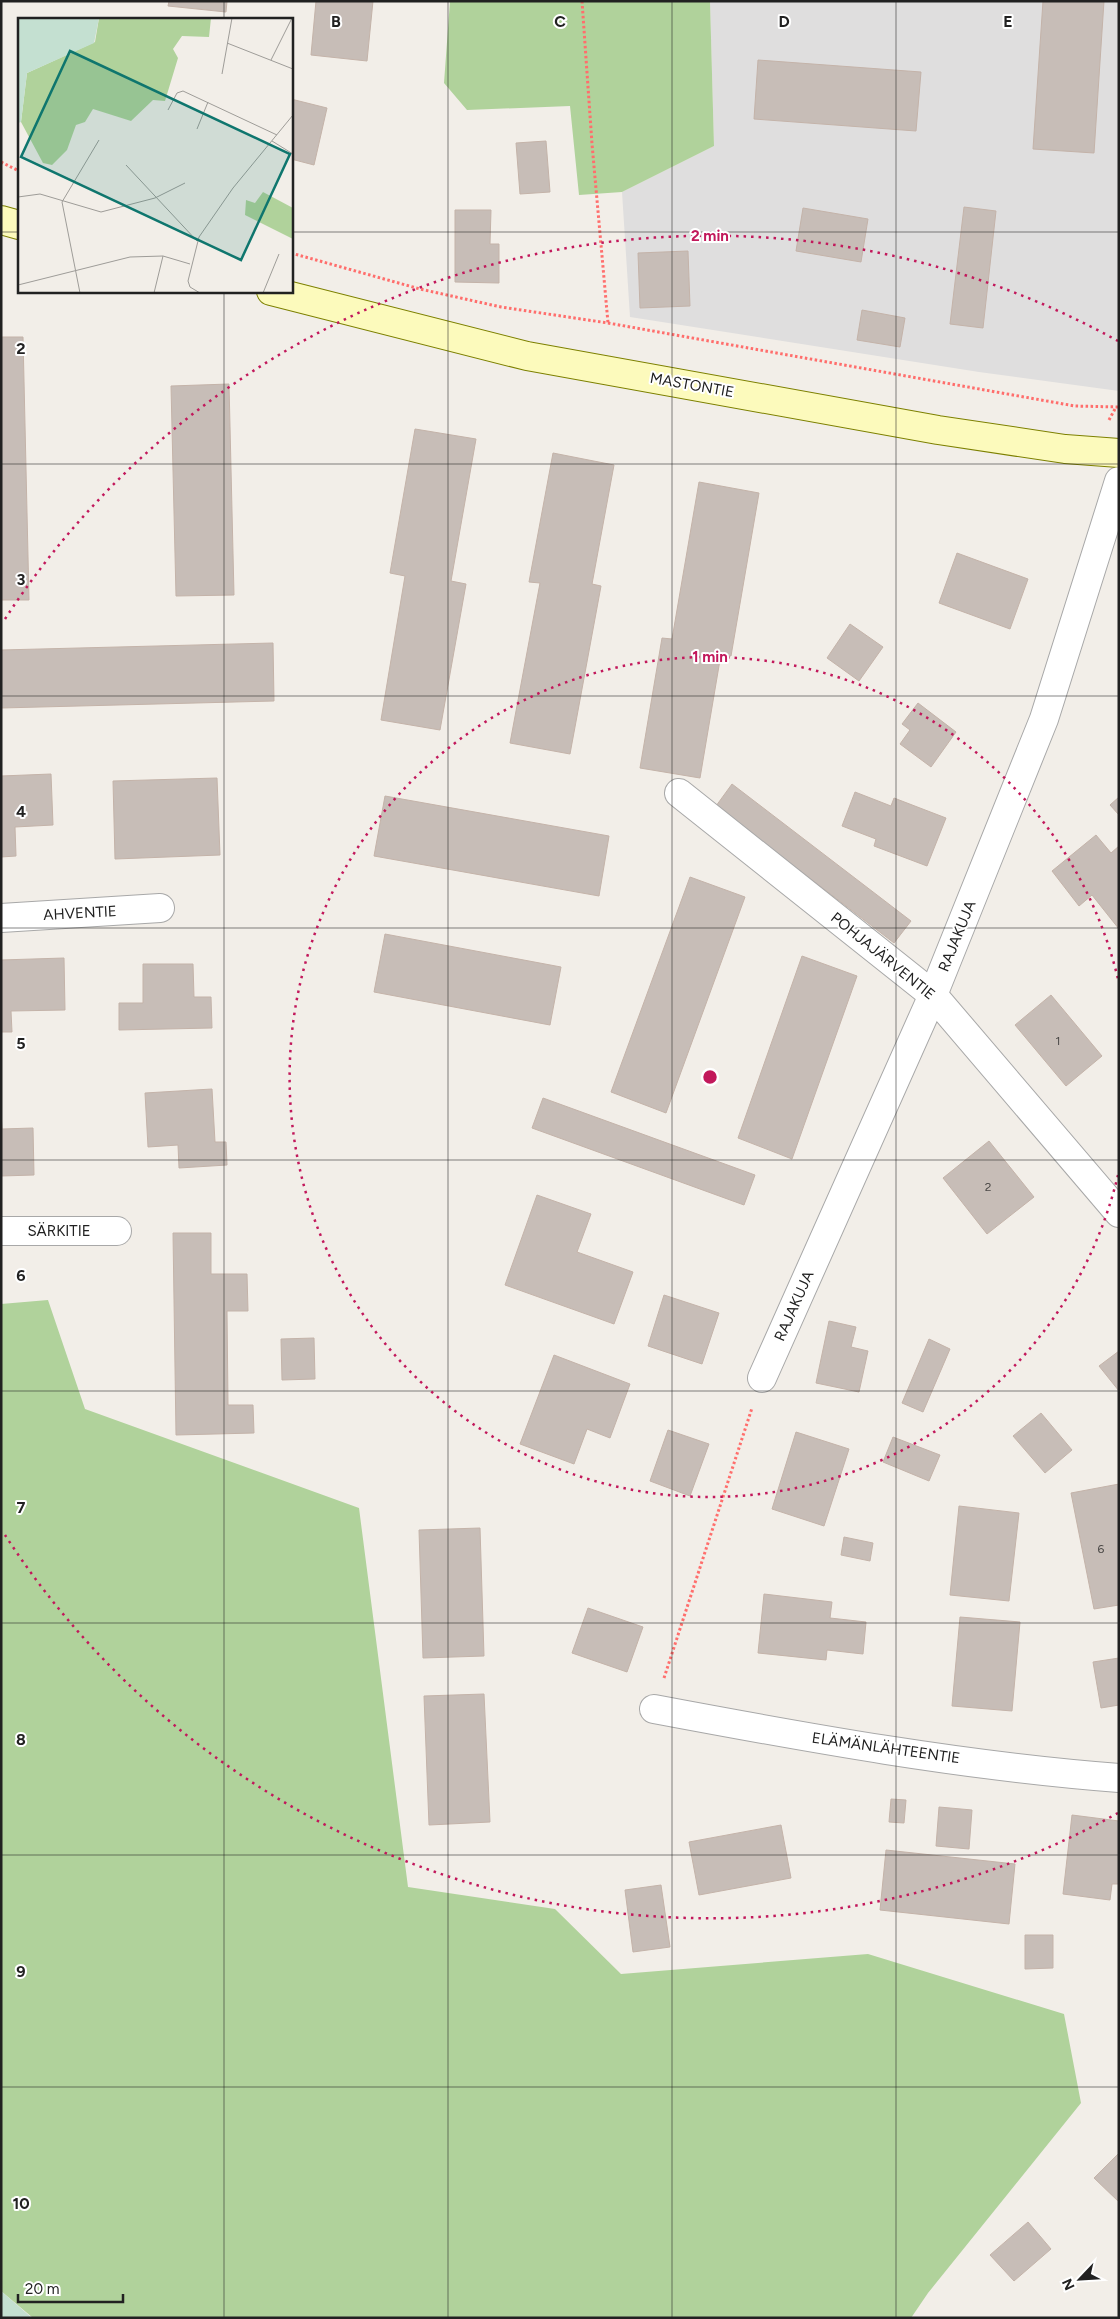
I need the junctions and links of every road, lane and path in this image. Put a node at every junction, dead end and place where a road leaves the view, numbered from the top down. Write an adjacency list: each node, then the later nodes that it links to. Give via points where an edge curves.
1 (582, 1): 8 (path)
2 (1, 162): 3 (path)
3 (18, 170)
4 (1, 220): 5 (street)
5 (18, 225)
6 (292, 253): 8 (path, via 420,289 492,305)
7 (274, 292): 10 (street, MASTONTIE, via 527,356 938,430 1065,449)
8 (608, 324): 9 (path, via 1075,406)
9 (1119, 407)
10 (1119, 453)
11 (1119, 481): 15 (street, RAJAKUJA, via 1044,719)
12 (679, 794): 15 (street, POHJAJÄRVENTIE)
13 (160, 908): 14 (street, AHVENTIE)
14 (1, 918)
15 (934, 995): 16 (street, POHJAJÄRVENTIE); 19 (street, RAJAKUJA)
16 (1119, 1213)
17 (1, 1231): 18 (street, SÄRKITIE)
18 (117, 1231)
19 (762, 1378): 20 (path)
20 (654, 1709): 21 (street, ELÄMÄNLÄHTEENTIE, via 874,1748)
21 (1119, 1778)

